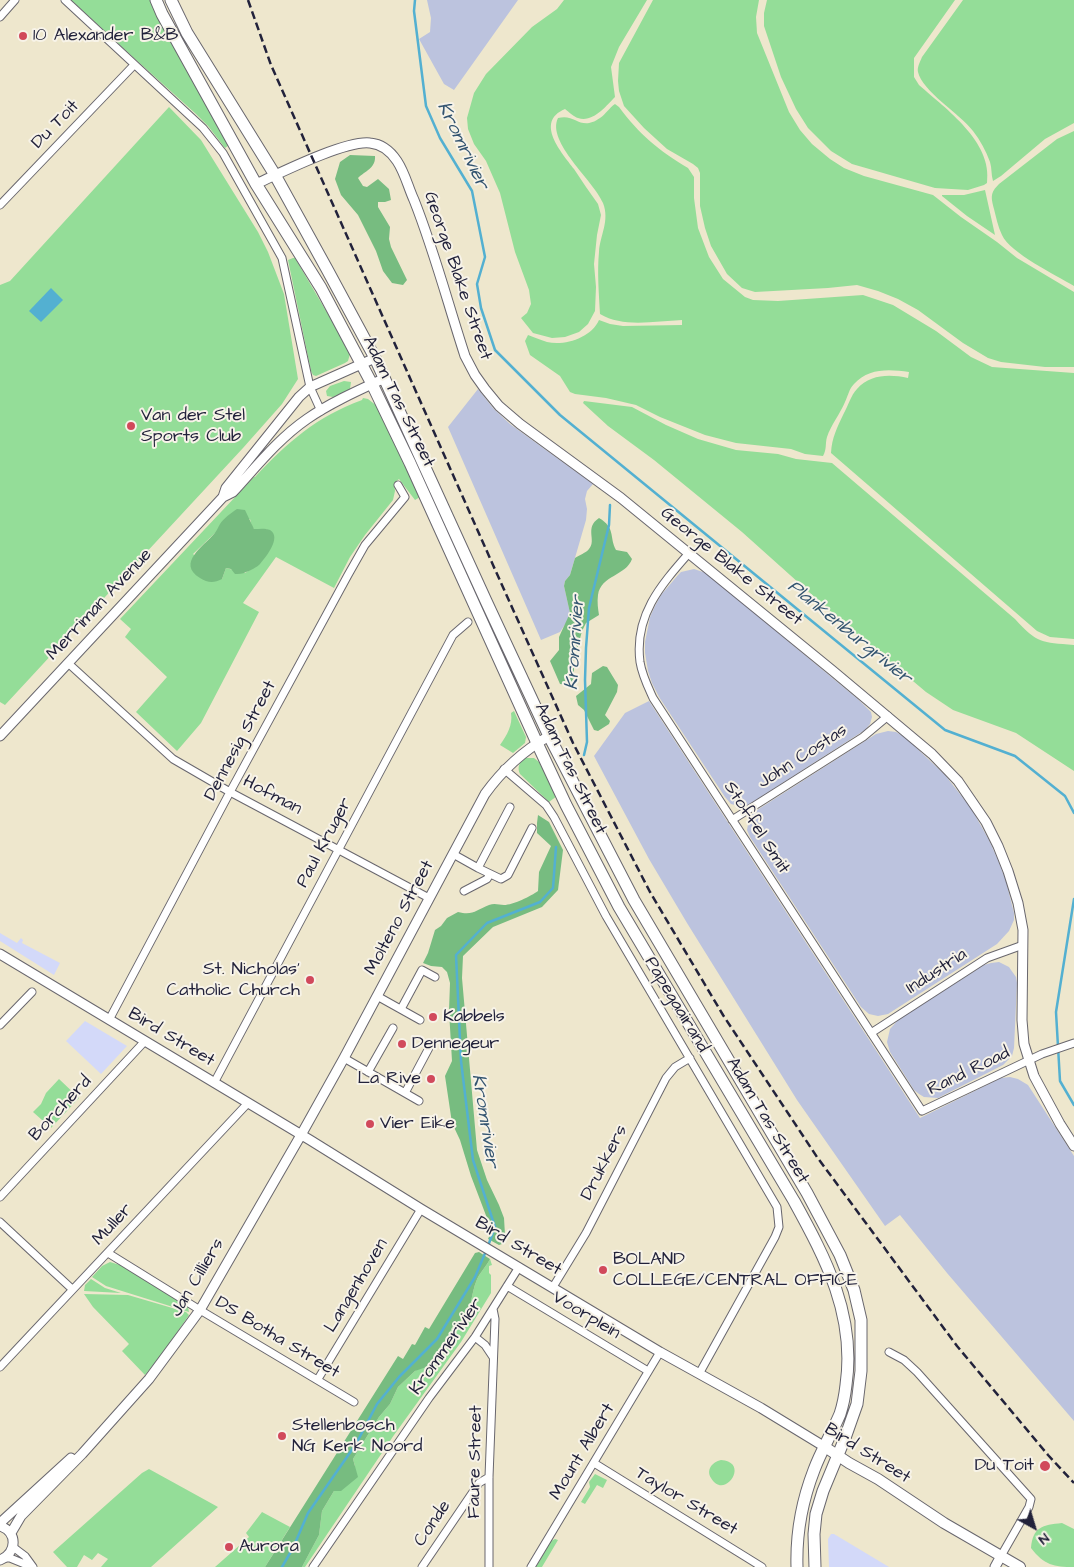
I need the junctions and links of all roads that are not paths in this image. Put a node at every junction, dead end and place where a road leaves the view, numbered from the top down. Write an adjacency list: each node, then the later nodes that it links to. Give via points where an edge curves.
1 (16, 0): 5 (street)
2 (65, 0): 6 (street)
3 (156, 0): 8 (main road, Adam Tas Street)
4 (171, 0): 7 (main road, Adam Tas Street, via 187,33)
5 (0, 17)
6 (134, 65): 9 (street, Du Toit); 14 (street, via 203,128 220,149 271,237 282,258)
7 (274, 175): 8 (street, George Blake Street); 10 (main road, Adam Tas Street); 18 (street, George Blake Street, via 358,143 372,143 388,150 406,177 464,356 485,389 520,424)
8 (256, 184): 11 (main road, Adam Tas Street, via 321,288)
9 (0, 205)
10 (375, 358): 11 (street, Merriman Avenue); 12 (main road, Adam Tas Street)
11 (361, 364): 13 (main road, Adam Tas Street); 14 (street, Merriman Avenue)
12 (385, 378): 13 (street, Merriman Avenue); 23 (main road, Adam Tas Street)
13 (372, 384): 15 (street, Merriman Avenue); 24 (main road, Adam Tas Street)
14 (310, 388): 15 (street); 17 (street, Merriman Avenue, via 226,488)
15 (320, 411): 17 (street, Merriman Avenue, via 290,432 233,492)
16 (398, 485): 26 (street, Dennesig Street, via 405,497 365,545)
17 (223, 497): 20 (street, Merriman Avenue)
18 (689, 553): 21 (street, George Blake Street); 28 (street, Stoffel Smit, via 654,596 643,621 640,663 653,698)
19 (468, 622): 30 (street, Paul Kruger, via 452,635)
20 (68, 663): 22 (street, Merriman Avenue); 26 (street, Hofman, via 169,756)
21 (888, 716): 28 (street, John Costas, via 863,737); 36 (street, George Blake Street, via 945,768 986,822 1018,903)
22 (0, 736)
23 (550, 736): 24 (street, Molteno Street); 61 (main road, Adam Tas Street, via 634,900)
24 (537, 743): 25 (street, Molteno Street); 63 (main road, Adam Tas Street, via 619,907)
25 (504, 770): 31 (street, Molteno Street, via 485,794); 51 (street, Papegaairand, via 541,801 554,817 606,916)
26 (230, 792): 30 (street, Hofman); 42 (street, Dennesig Street)
27 (510, 808): 32 (street)
28 (732, 820): 46 (street, Stoffel Smit)
29 (532, 828): 33 (street, via 508,874 501,879)
30 (339, 849): 35 (street, Hofman); 54 (street, Paul Kruger)
31 (453, 854): 32 (street); 35 (street, Molteno Street)
32 (478, 868): 33 (street)
33 (490, 874): 34 (street, via 487,879)
34 (464, 891)
35 (429, 898): 40 (street, Molteno Street)
36 (1023, 946): 46 (street, Industria, via 987,958); 52 (street, George Blake Street, via 1022,1020)
37 (0, 954): 42 (street, Bird Street)
38 (434, 977): 41 (street, via 422,970)
39 (32, 992): 44 (street)
40 (378, 996): 41 (street); 50 (street, Molteno Street)
41 (401, 1009): 43 (street)
42 (110, 1020): 47 (street, Bird Street)
43 (420, 1020)
44 (0, 1025)
45 (394, 1028): 53 (street)
46 (871, 1033): 58 (street, Stoffel Smit)
47 (145, 1041): 54 (street, Bird Street); 62 (street, Borcherd)
48 (1072, 1043): 52 (street, Rand Road)
49 (430, 1046): 55 (street)
50 (344, 1058): 53 (street); 59 (street, Molteno Street)
51 (690, 1058): 69 (street, Drukkers, via 675,1067 666,1078 586,1233); 79 (street, Papegaairand, via 774,1200 779,1216 775,1237)
52 (1029, 1060): 58 (street, Rand Road); 60 (street, George Blake Street, via 1034,1076)
53 (368, 1072): 55 (street)
54 (214, 1083): 57 (street, Bird Street)
55 (405, 1092): 56 (street)
56 (420, 1101)
57 (248, 1103): 59 (street, Bird Street); 66 (street, Muller)
58 (922, 1111)
59 (301, 1135): 64 (street, Bird Street); 72 (street, Jan Cilliers)
60 (1074, 1146)
61 (807, 1193): 63 (main road); 84 (main road, Adam Tas Street, via 840,1255 854,1290 861,1320 862,1371 857,1404)
62 (0, 1197)
63 (794, 1201): 83 (main road, Adam Tas Street, via 837,1290 846,1328 848,1362 845,1394 841,1413)
64 (421, 1209): 67 (street, Bird Street); 80 (street, Langenhoven)
65 (0, 1222): 70 (street)
66 (108, 1253): 70 (street, Muller); 72 (street, DS Botha Street)
67 (519, 1267): 68 (street, Krommerivier); 69 (street, Bird Street)
68 (507, 1286): 71 (street, Krommerivier); 78 (street, Voorplein)
69 (553, 1287): 74 (street, Bird Street)
70 (72, 1290): 77 (street, Muller)
71 (493, 1309): 73 (street, Krommerivier); 76 (street, Faure Street)
72 (200, 1310): 80 (street, DS Botha Street); 82 (street, Jan Cilliers, via 158,1368)
73 (475, 1336): 76 (street); 93 (street, Krommerivier)
74 (660, 1352): 78 (street, Mount Albert); 79 (street, Bird Street)
75 (889, 1352): 90 (street, via 917,1372 1031,1499 1030,1507)
76 (493, 1357): 86 (street, Faure Street)
77 (0, 1366)
78 (648, 1371): 85 (street, Mount Albert)
79 (699, 1374): 83 (street, Bird Street)
80 (318, 1379): 81 (street, DS Botha Street)
81 (354, 1402)
82 (107, 1426): 87 (street, Jan Cilliers); 88 (street, Jan Cilliers, via 21,1516)
83 (825, 1447): 84 (main road, Bird Street); 98 (main road, Adam Tas Street, via 804,1500)
84 (838, 1455): 90 (main road, Bird Street); 99 (main road, Adam Tas Street, via 816,1514)
85 (594, 1464): 96 (street, Mount Albert); 97 (street, Taylor Street)
86 (490, 1477): 94 (street, Conde, via 479,1483); 95 (street, Faure Street)
87 (0, 1524): 88 (street)
88 (11, 1533): 89 (street)
89 (13, 1547): 91 (street); 92 (street, via 25,1556)
90 (1001, 1556): 100 (street); 101 (main road, Bird Street)
91 (3, 1559): 92 (street, via 10,1558)
92 (32, 1567)
93 (313, 1567)
94 (422, 1567)
95 (489, 1567)
96 (531, 1567)
97 (762, 1567)
98 (797, 1567)
99 (815, 1567)
100 (995, 1567)
101 (1020, 1567)

